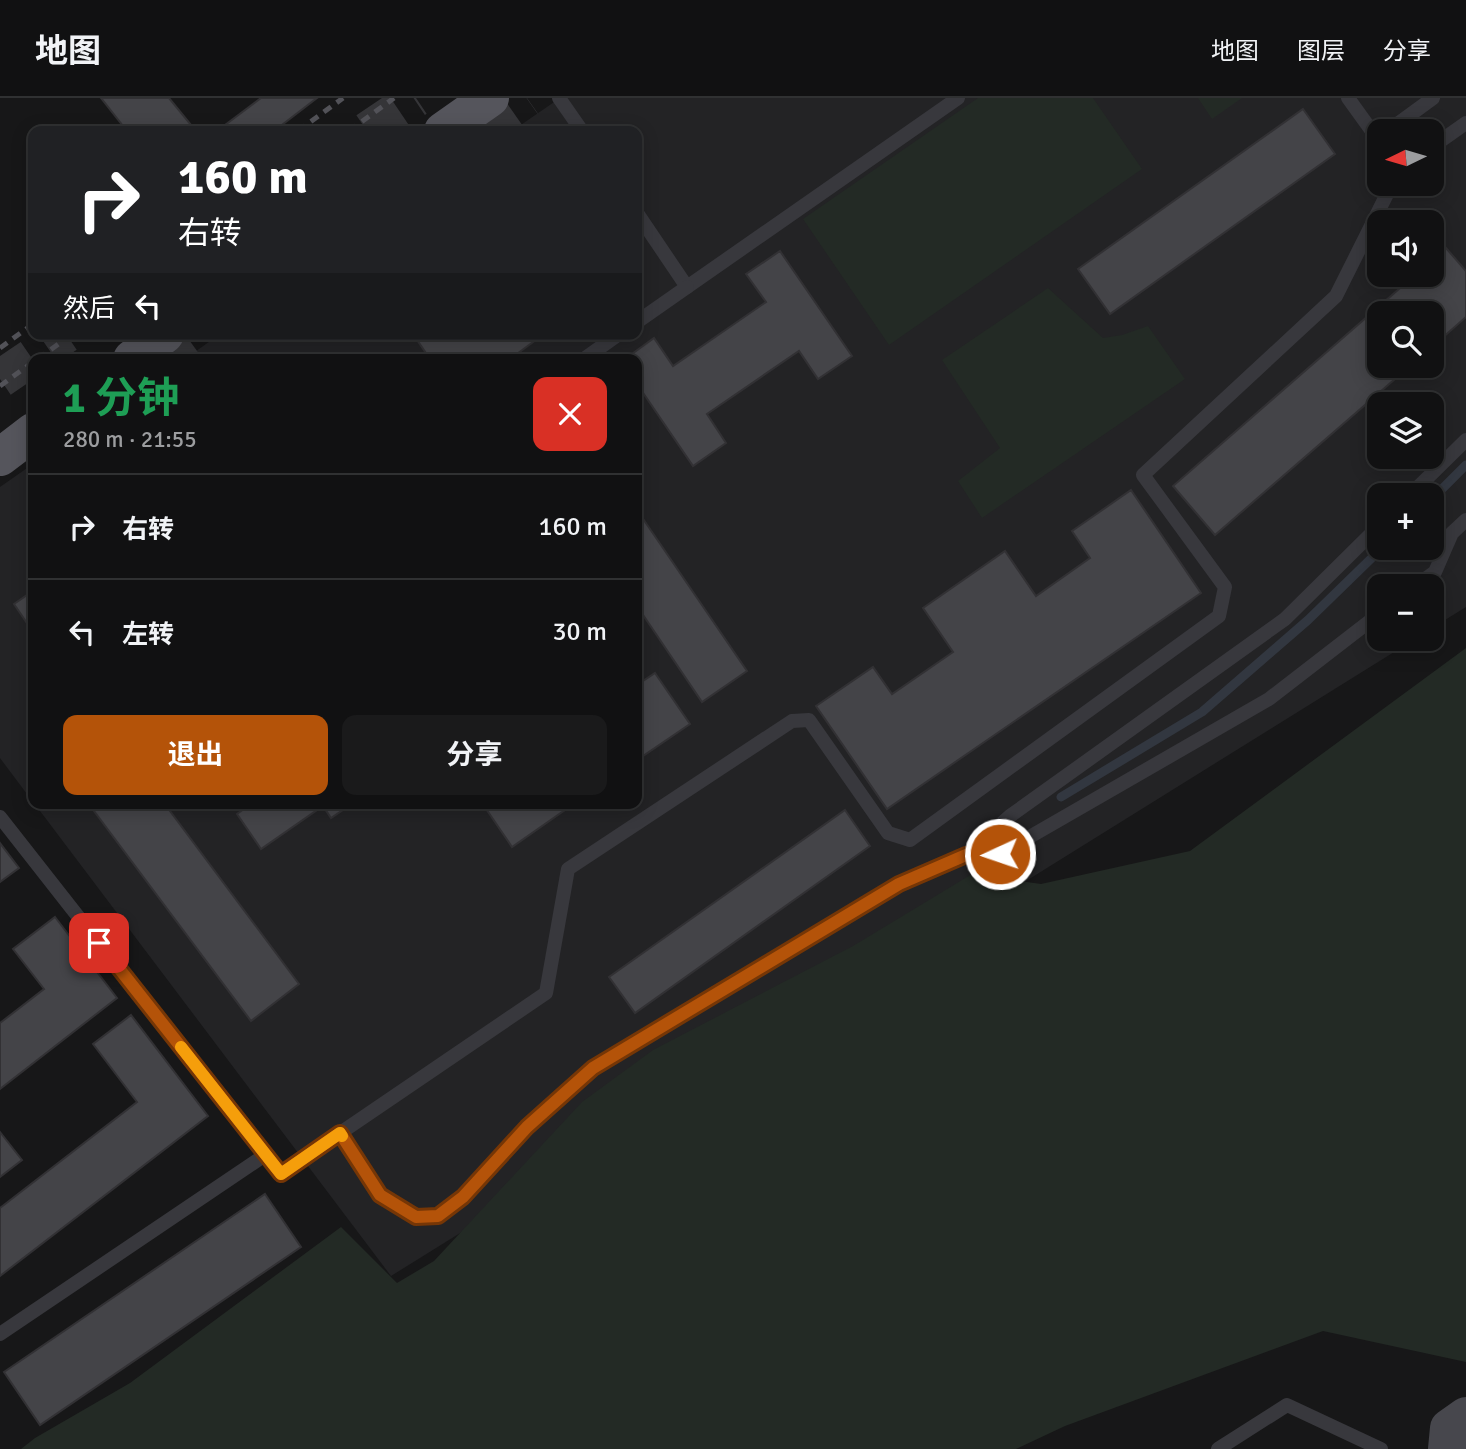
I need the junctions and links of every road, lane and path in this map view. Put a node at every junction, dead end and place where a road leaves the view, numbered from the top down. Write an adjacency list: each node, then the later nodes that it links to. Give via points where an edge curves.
1 (490, 98): 9 (main road)
2 (559, 98): 10 (lane)
3 (958, 98): 14 (lane)
4 (1348, 98): 7 (lane)
5 (1433, 98): 6 (lane)
6 (1405, 119)
7 (1367, 120)
8 (1466, 123): 11 (lane)
9 (450, 126)
10 (579, 126)
11 (1444, 139)
12 (1386, 196): 30 (lane, via 1336,296 1143,475 1225,587 1219,617 909,840 888,832 809,720 792,721 568,869 546,993)
13 (642, 220): 14 (lane)
14 (687, 287): 15 (lane)
15 (642, 318)
16 (157, 340): 18 (main road)
17 (611, 340): 19 (lane)
18 (139, 354)
19 (591, 354)
20 (28, 436): 22 (main road)
21 (1466, 440): 23 (lane)
22 (0, 457)
23 (1422, 483)
24 (1466, 520): 26 (lane, via 1452,533)
25 (1367, 538): 29 (lane, via 1285,619 1010,816)
26 (1431, 574)
27 (1367, 623): 29 (lane, via 1269,699 1221,727 1000,854)
28 (0, 817): 31 (lane)
29 (966, 855): 30 (lane, via 899,884 593,1068 527,1127 463,1197 438,1216 416,1217 380,1195)
30 (340, 1133): 31 (lane, via 281,1174)
31 (265, 1155): 32 (lane)
32 (0, 1334)
33 (1466, 1416): 36 (main road, via 1449,1428)
34 (1218, 1449): 35 (lane, via 1287,1405)
35 (1381, 1449)
36 (1447, 1449)

